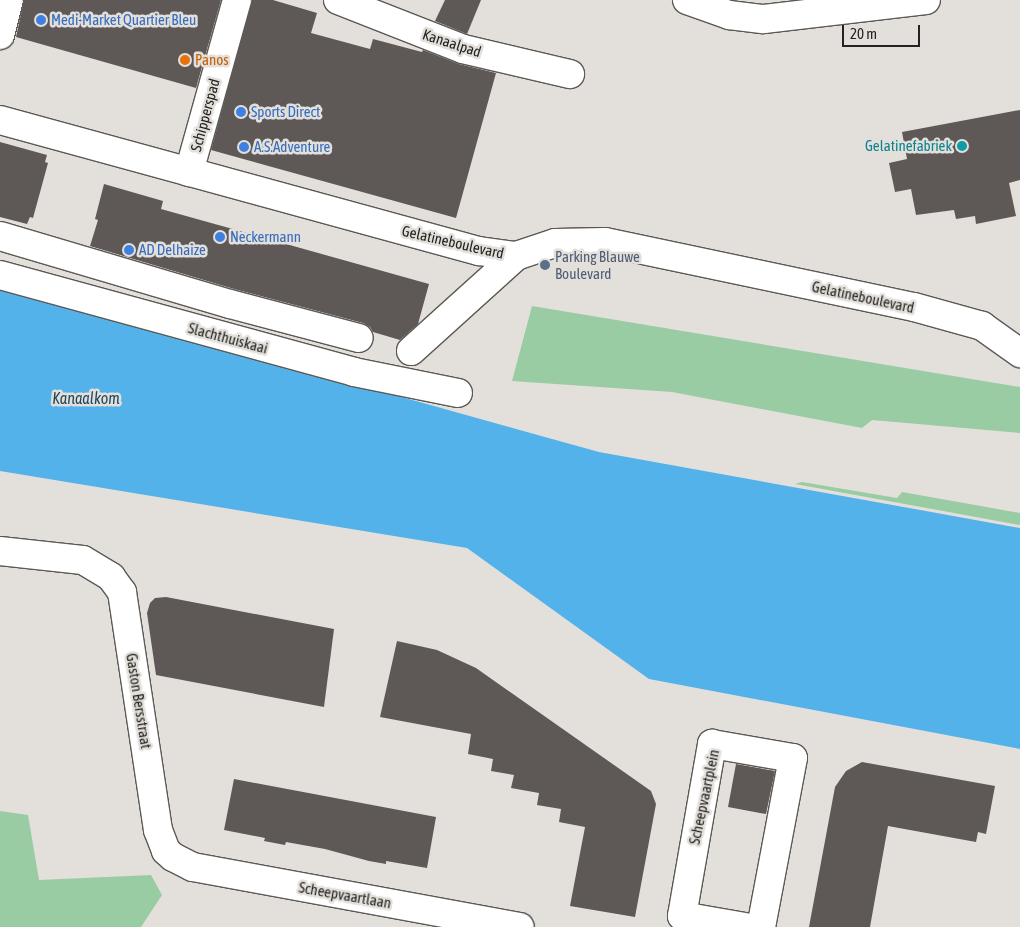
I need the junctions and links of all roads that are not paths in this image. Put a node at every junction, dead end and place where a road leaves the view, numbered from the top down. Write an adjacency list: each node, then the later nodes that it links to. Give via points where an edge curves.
1 (9, 0): 6 (street)
2 (237, 0): 9 (street, Schipperspad)
3 (338, 0): 7 (street, Kanaalpad, via 463,49)
4 (687, 0): 5 (street, via 729,15 764,19)
5 (926, 0)
6 (0, 35)
7 (570, 74)
8 (0, 120): 9 (street, Gelatineboulevard)
9 (190, 172): 11 (street, Gelatineboulevard, via 451,244)
10 (0, 236): 13 (street, via 230,304)
11 (516, 256): 14 (street); 15 (street, Gelatineboulevard, via 555,243 605,242 918,308 982,326)
12 (0, 275): 16 (street, Slachthuiskaai, via 354,372)
13 (359, 338)
14 (412, 351)
15 (1020, 353)
16 (458, 393)
17 (0, 551): 18 (street, Gaston Bersstraat, via 83,560 111,577 122,592 158,830 166,851)
18 (173, 858): 19 (street, Scheepvaartlaan, via 193,866)
19 (520, 927)
20 (745, 927): 21 (street, Scheepvaartplein, via 682,916 712,744 793,758)
21 (761, 927)

